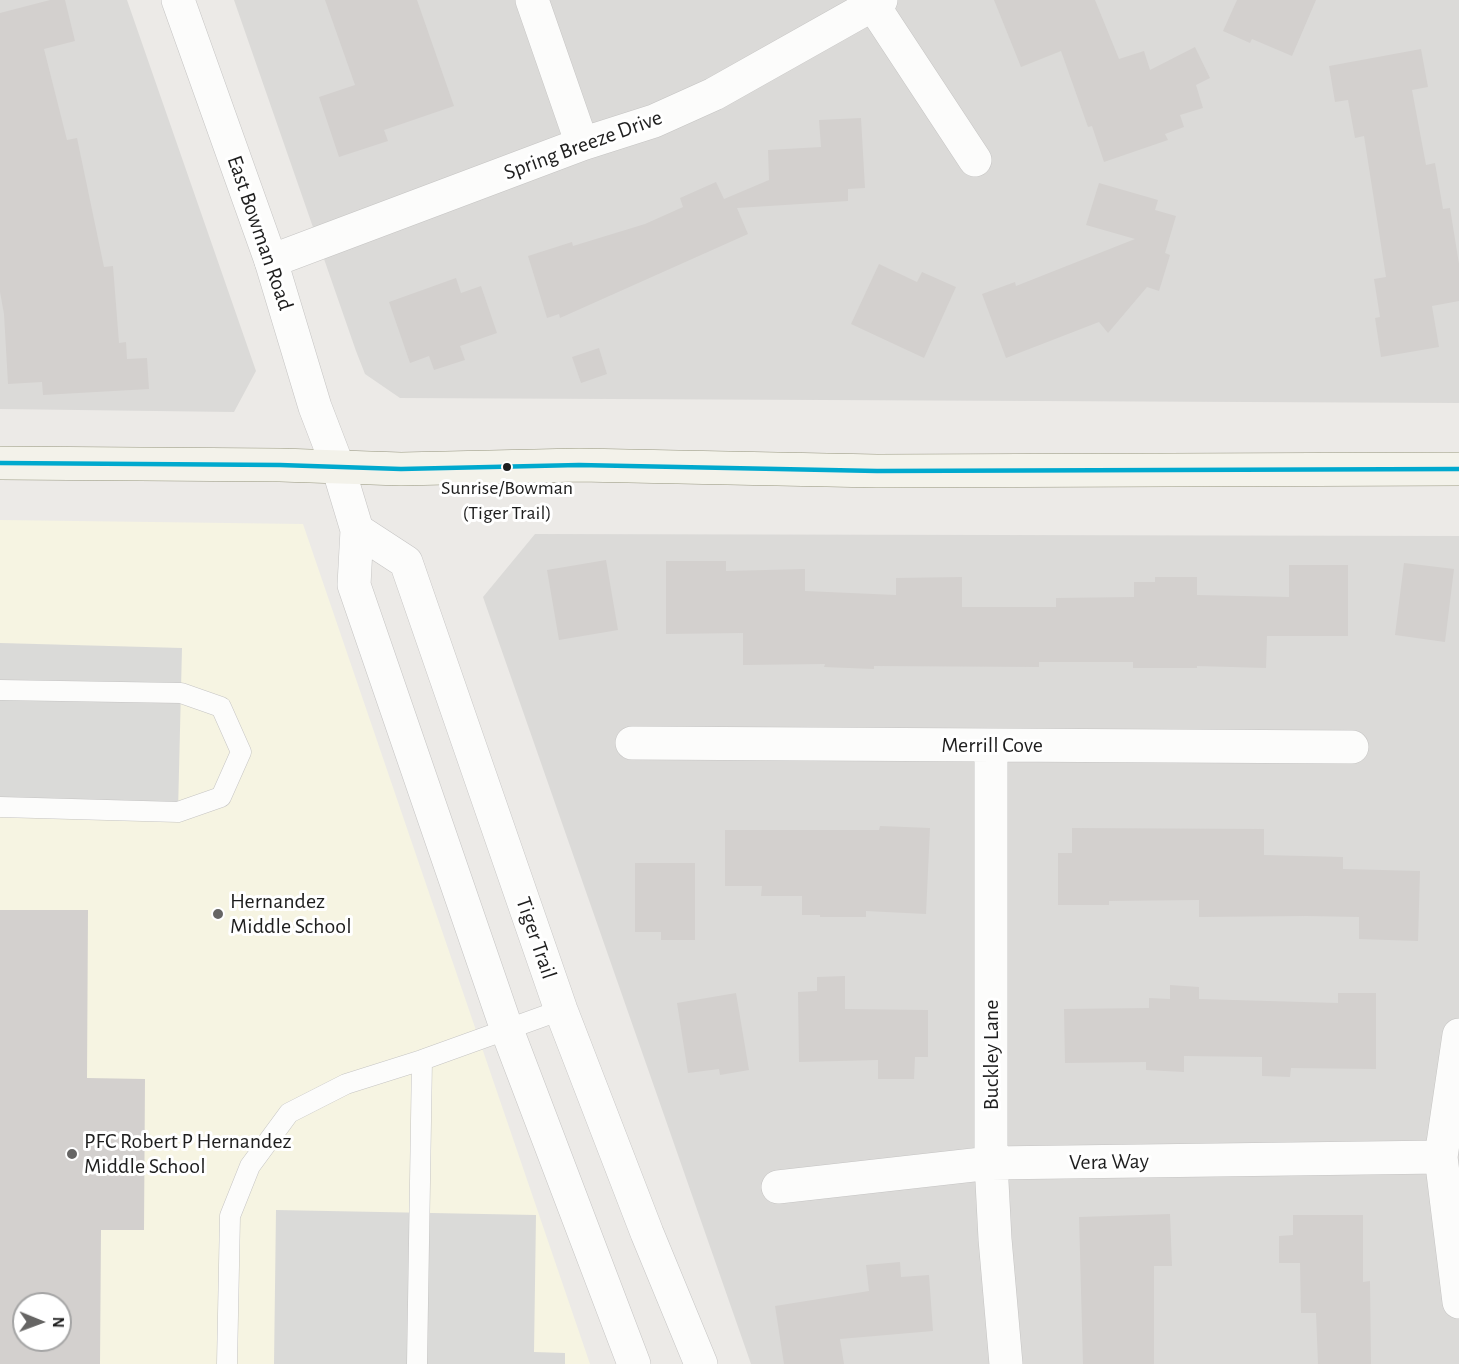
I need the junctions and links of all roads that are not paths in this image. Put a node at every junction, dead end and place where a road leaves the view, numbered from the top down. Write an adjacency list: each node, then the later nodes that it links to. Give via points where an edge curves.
1 (178, 0): 6 (street, East Bowman Road)
2 (532, 0): 4 (street)
3 (877, 3): 4 (street, Spring Breeze Drive, via 714,94 654,121); 5 (street)
4 (582, 144): 6 (street, Spring Breeze Drive)
5 (975, 160)
6 (272, 261): 8 (street, East Bowman Road, via 315,407)
7 (0, 463): 8 (main road)
8 (338, 467): 9 (main road, via 579,465 877,471); 10 (street)
9 (1459, 469)
10 (357, 530): 16 (street, Tiger Trail, via 406,562); 17 (street, via 354,585)
11 (0, 690): 15 (lane, via 181,693 221,707 241,752 221,797 178,812)
12 (632, 743): 13 (street, Merrill Cove)
13 (991, 745): 14 (street, Merrill Cove); 21 (street, Buckley Lane)
14 (1352, 747)
15 (0, 807)
16 (561, 1010): 17 (lane); 27 (street, Tiger Trail)
17 (507, 1030): 19 (lane); 26 (street)
18 (1459, 1035): 20 (street)
19 (422, 1060): 24 (lane, via 346,1084 289,1113 250,1166 230,1216); 25 (lane)
20 (1441, 1157): 21 (street, Vera Way); 23 (street)
21 (991, 1163): 22 (street, Vera Way); 28 (street, Buckley Lane)
22 (778, 1187)
23 (1459, 1302)
24 (227, 1364)
25 (417, 1364)
26 (634, 1364)
27 (701, 1364)
28 (1006, 1364)

